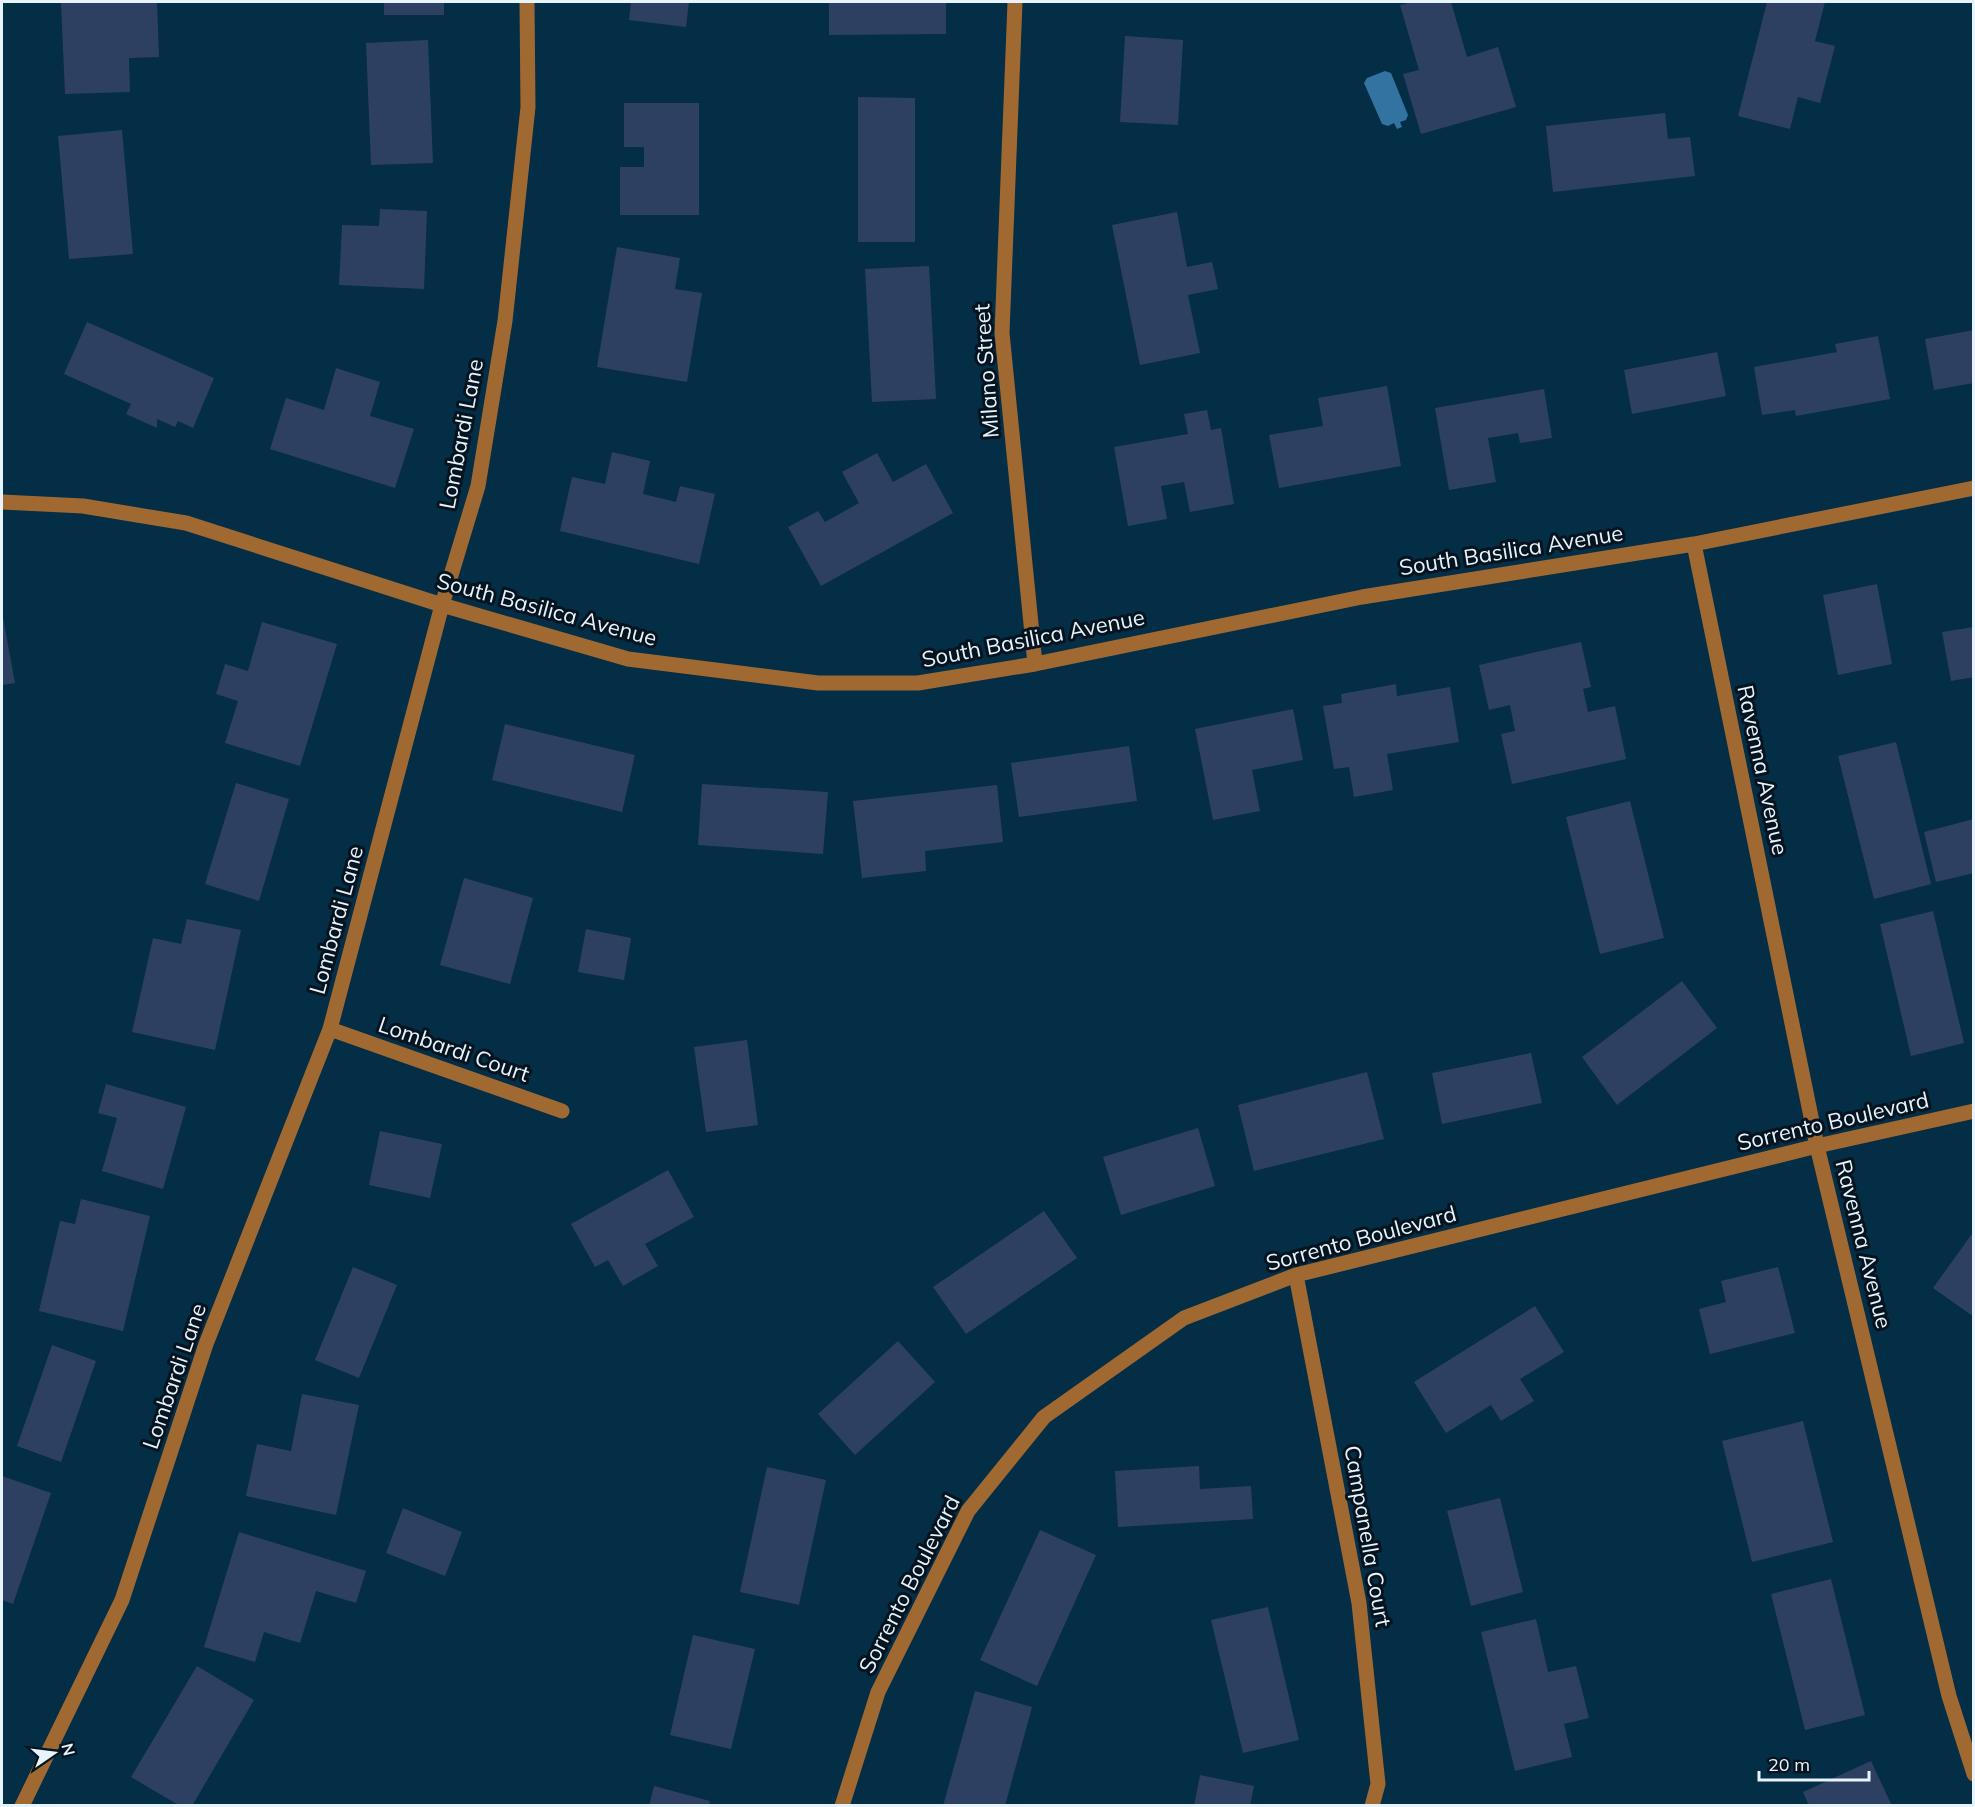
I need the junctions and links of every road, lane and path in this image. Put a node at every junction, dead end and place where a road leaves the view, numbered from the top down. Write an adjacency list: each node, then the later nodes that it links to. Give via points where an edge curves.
1 (526, 2): 6 (street, Lombardi Lane, via 528,107 505,321 478,486)
2 (1015, 2): 7 (street, Milano Street, via 1002,333)
3 (1974, 488): 5 (street, South Basilica Avenue)
4 (2, 502): 6 (street, South Basilica Avenue, via 83,506 186,524)
5 (1694, 544): 7 (street, South Basilica Avenue, via 1362,597); 11 (street, Ravenna Avenue)
6 (442, 605): 7 (street, South Basilica Avenue, via 628,658 818,683 918,683); 8 (street, Lombardi Lane)
7 (1035, 664)
8 (330, 1029): 9 (street, Lombardi Court); 14 (street, Lombardi Lane, via 206,1344 122,1600)
9 (562, 1111)
10 (1974, 1111): 11 (street, Sorrento Boulevard)
11 (1817, 1146): 12 (street, Sorrento Boulevard); 13 (street, Ravenna Avenue, via 1949,1696)
12 (1296, 1275): 15 (street, Sorrento Boulevard, via 1184,1318 1044,1417 968,1511 878,1692); 16 (street, Campanella Court, via 1359,1603 1378,1784)
13 (1974, 1774)
14 (22, 1806)
15 (842, 1806)
16 (1371, 1806)

